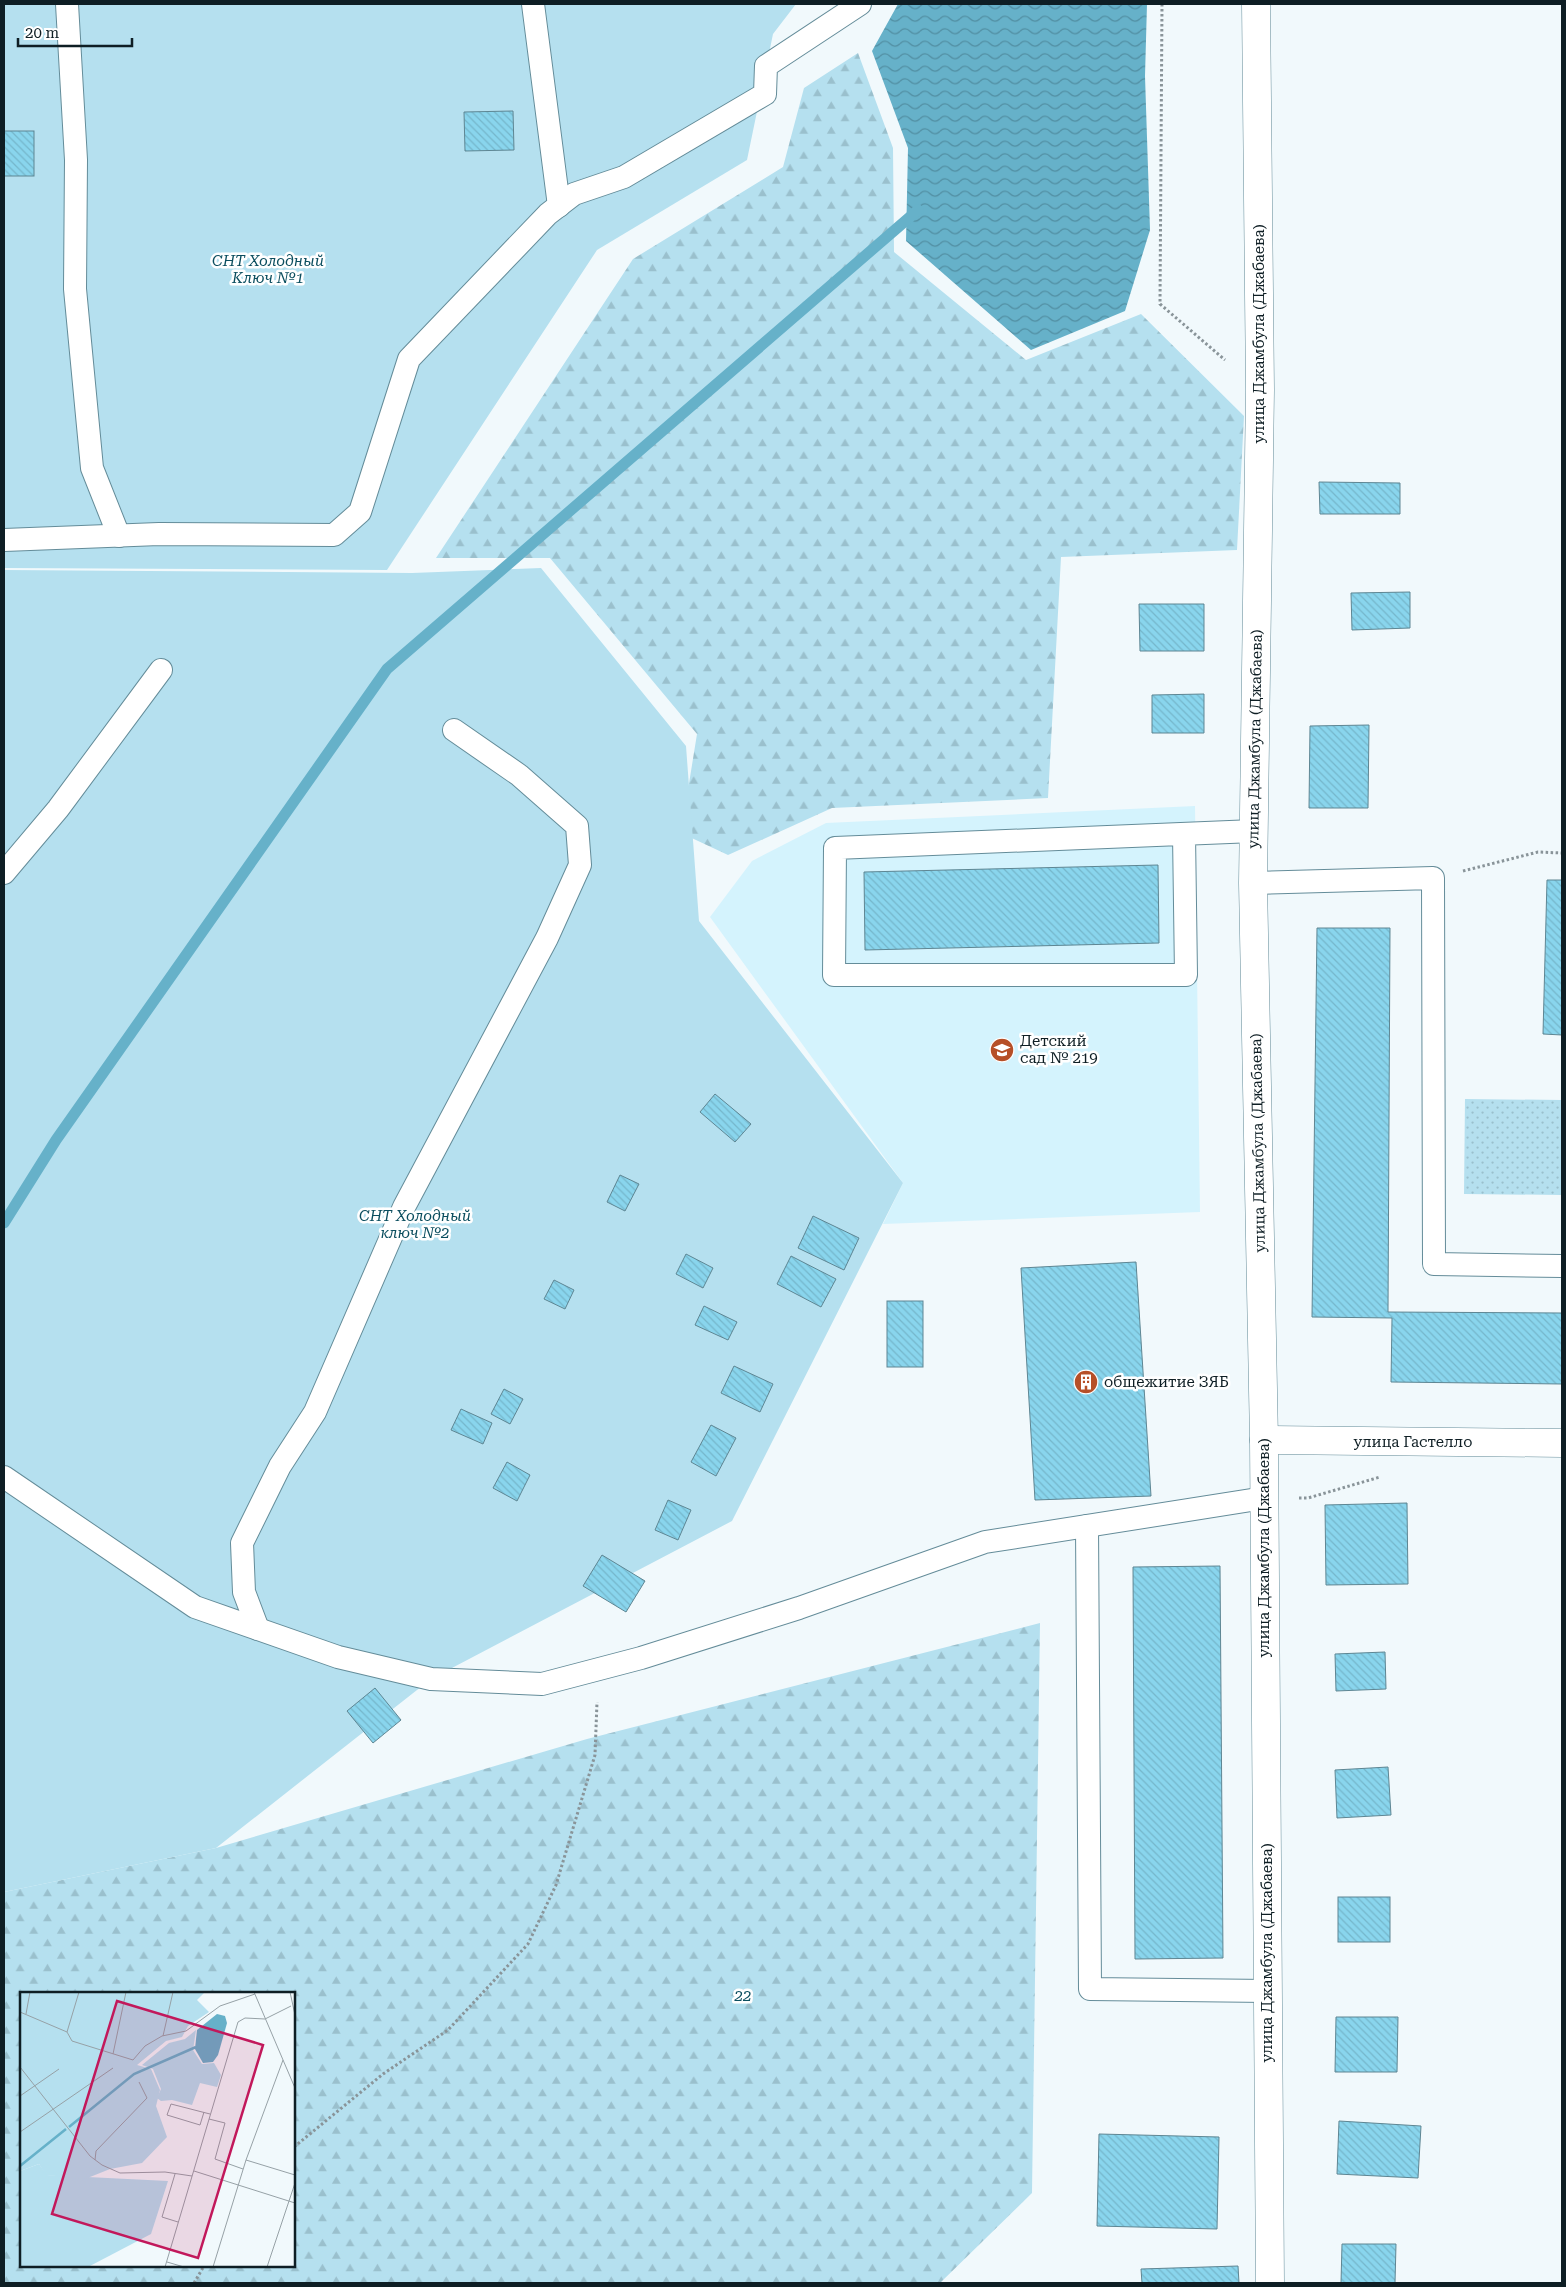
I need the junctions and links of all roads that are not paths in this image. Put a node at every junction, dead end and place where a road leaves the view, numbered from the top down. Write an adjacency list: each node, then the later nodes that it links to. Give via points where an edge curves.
1 (67, 4): 6 (lane, via 76,160 75,289 90,449 92,468)
2 (532, 4): 5 (lane)
3 (860, 4): 5 (lane, via 766,66 765,94 624,177 574,194)
4 (1256, 4): 10 (street, улица Джамбула (Джабаева), via 1260,390)
5 (559, 206): 6 (lane, via 409,359 360,512 334,534)
6 (118, 536): 7 (lane)
7 (4, 540)
8 (161, 670): 12 (lane, via 58,809)
9 (454, 730): 20 (lane, via 519,775 577,826 580,865 547,938 404,1207 315,1412 280,1466 242,1543 244,1592)
10 (1254, 831): 11 (lane); 13 (street, улица Джамбула (Джабаева))
11 (1184, 834): 11 (lane, via 835,848 834,975 1186,975)
12 (4, 872)
13 (1253, 882): 14 (lane, via 1433,878 1434,1264); 15 (street, улица Джамбула (Джабаева))
14 (1562, 1266)
15 (1264, 1440): 16 (street, улица Гастелло); 18 (street, улица Джамбула (Джабаева))
16 (1562, 1443)
17 (4, 1477): 20 (lane, via 195,1607)
18 (1264, 1498): 19 (lane); 21 (street, улица Джамбула (Джабаева))
19 (1087, 1526): 20 (lane, via 985,1542 798,1608 641,1658 542,1684 431,1679 338,1658); 21 (lane, via 1090,1990)
20 (258, 1629)
21 (1268, 1991): 22 (street, улица Джамбула (Джабаева))
22 (1270, 2283)

